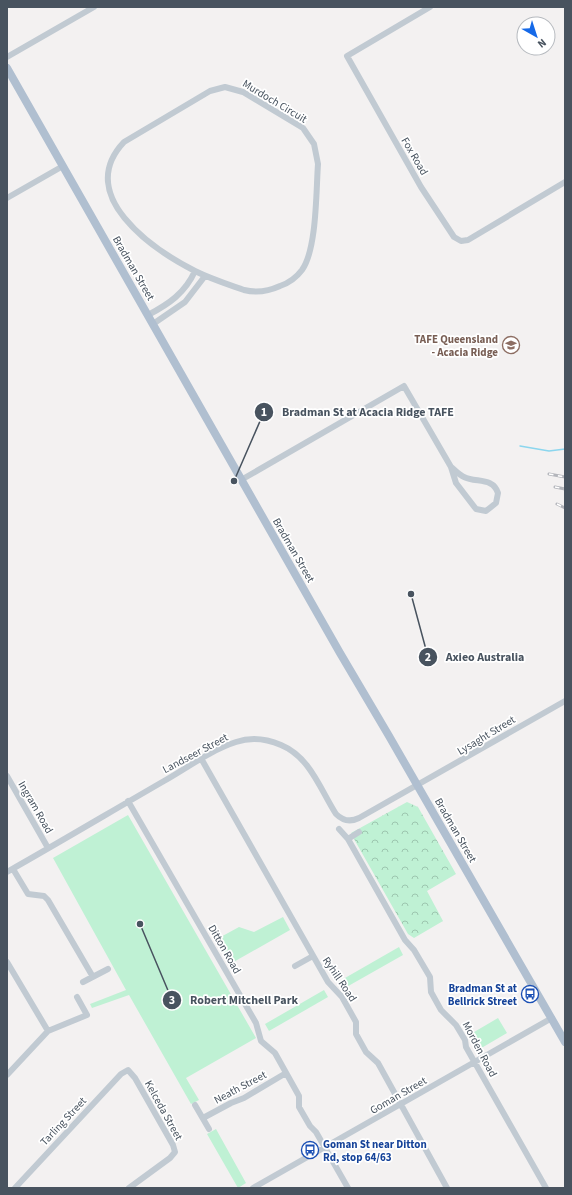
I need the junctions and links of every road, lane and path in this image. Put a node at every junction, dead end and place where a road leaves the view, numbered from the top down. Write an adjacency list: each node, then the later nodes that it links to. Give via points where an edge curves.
1 (94, 7): 3 (street)
2 (430, 7): 6 (street, Fox Road, via 347,56 421,187 454,237 461,241 468,240)
3 (7, 57)
4 (7, 68): 5 (main road, Bradman Street)
5 (63, 166): 7 (street); 10 (main road, Bradman Street)
6 (565, 182)
7 (7, 198)
8 (195, 271): 9 (street, Murdoch Circuit); 9 (street, Murdoch Circuit, via 159,249 118,210 109,190 110,166 119,148 131,138 210,91 229,87 243,92 303,128 314,144 318,164 311,242 308,258 298,274 289,283 270,290 250,292); 10 (street, via 181,293)
9 (205, 276): 11 (street, via 196,290 179,307)
10 (148, 316): 11 (main road, Bradman Street)
11 (153, 324): 13 (main road, Bradman Street)
12 (451, 467): 12 (street, via 463,477 488,482 494,486 498,493 496,503 486,511 476,509 456,483); 13 (street, via 404,386)
13 (241, 480): 17 (main road, Bradman Street)
14 (565, 701): 17 (street, Lysaght Street)
15 (202, 760): 17 (street, Landseer Street, via 242,740 260,740 282,745 304,761 336,814 349,820 359,818); 18 (street, Landseer Street); 24 (street, Ryhill Road)
16 (7, 776): 22 (street, Ingram Road)
17 (418, 785): 31 (main road, Bradman Street)
18 (128, 801): 22 (street, Landseer Street); 36 (street, Ditton Road, via 256,1023 261,1041 275,1053)
19 (339, 829): 21 (street, Morden Road)
20 (359, 832): 21 (street)
21 (348, 839): 34 (street, Morden Road, via 405,940 430,977 431,992 441,1010 456,1024)
22 (48, 848): 23 (street, Landseer Street)
23 (10, 870): 28 (street, via 28,894 44,896 48,900)
24 (313, 956): 26 (street); 39 (street, Ryhill Road, via 332,989 342,997 356,1022 356,1034 366,1052 378,1063)
25 (7, 962): 32 (street)
26 (295, 966)
27 (108, 969): 28 (street)
28 (93, 977): 29 (street)
29 (83, 982)
30 (77, 996): 32 (street, via 87,1014)
31 (552, 1018): 33 (main road, Bradman Street); 34 (street, Goman Street)
32 (48, 1031): 37 (street)
33 (564, 1037)
34 (475, 1062): 39 (street, Goman Street); 48 (street, Morden Road)
35 (128, 1070): 43 (street, Tarling Street, via 121,1074); 44 (street, Kelceda Street, via 135,1078 175,1152)
36 (286, 1073): 40 (street, Neath Street); 42 (street, Ditton Road, via 299,1096 299,1107)
37 (7, 1075)
38 (195, 1105): 40 (street)
39 (400, 1105): 42 (street, Goman Street); 47 (street, Ryhill Road)
40 (203, 1118): 41 (street)
41 (209, 1130)
42 (325, 1148): 45 (street, Goman Street); 46 (street, Ditton Road)
43 (15, 1188)
44 (129, 1188)
45 (253, 1188)
46 (348, 1188)
47 (447, 1188)
48 (546, 1188)

